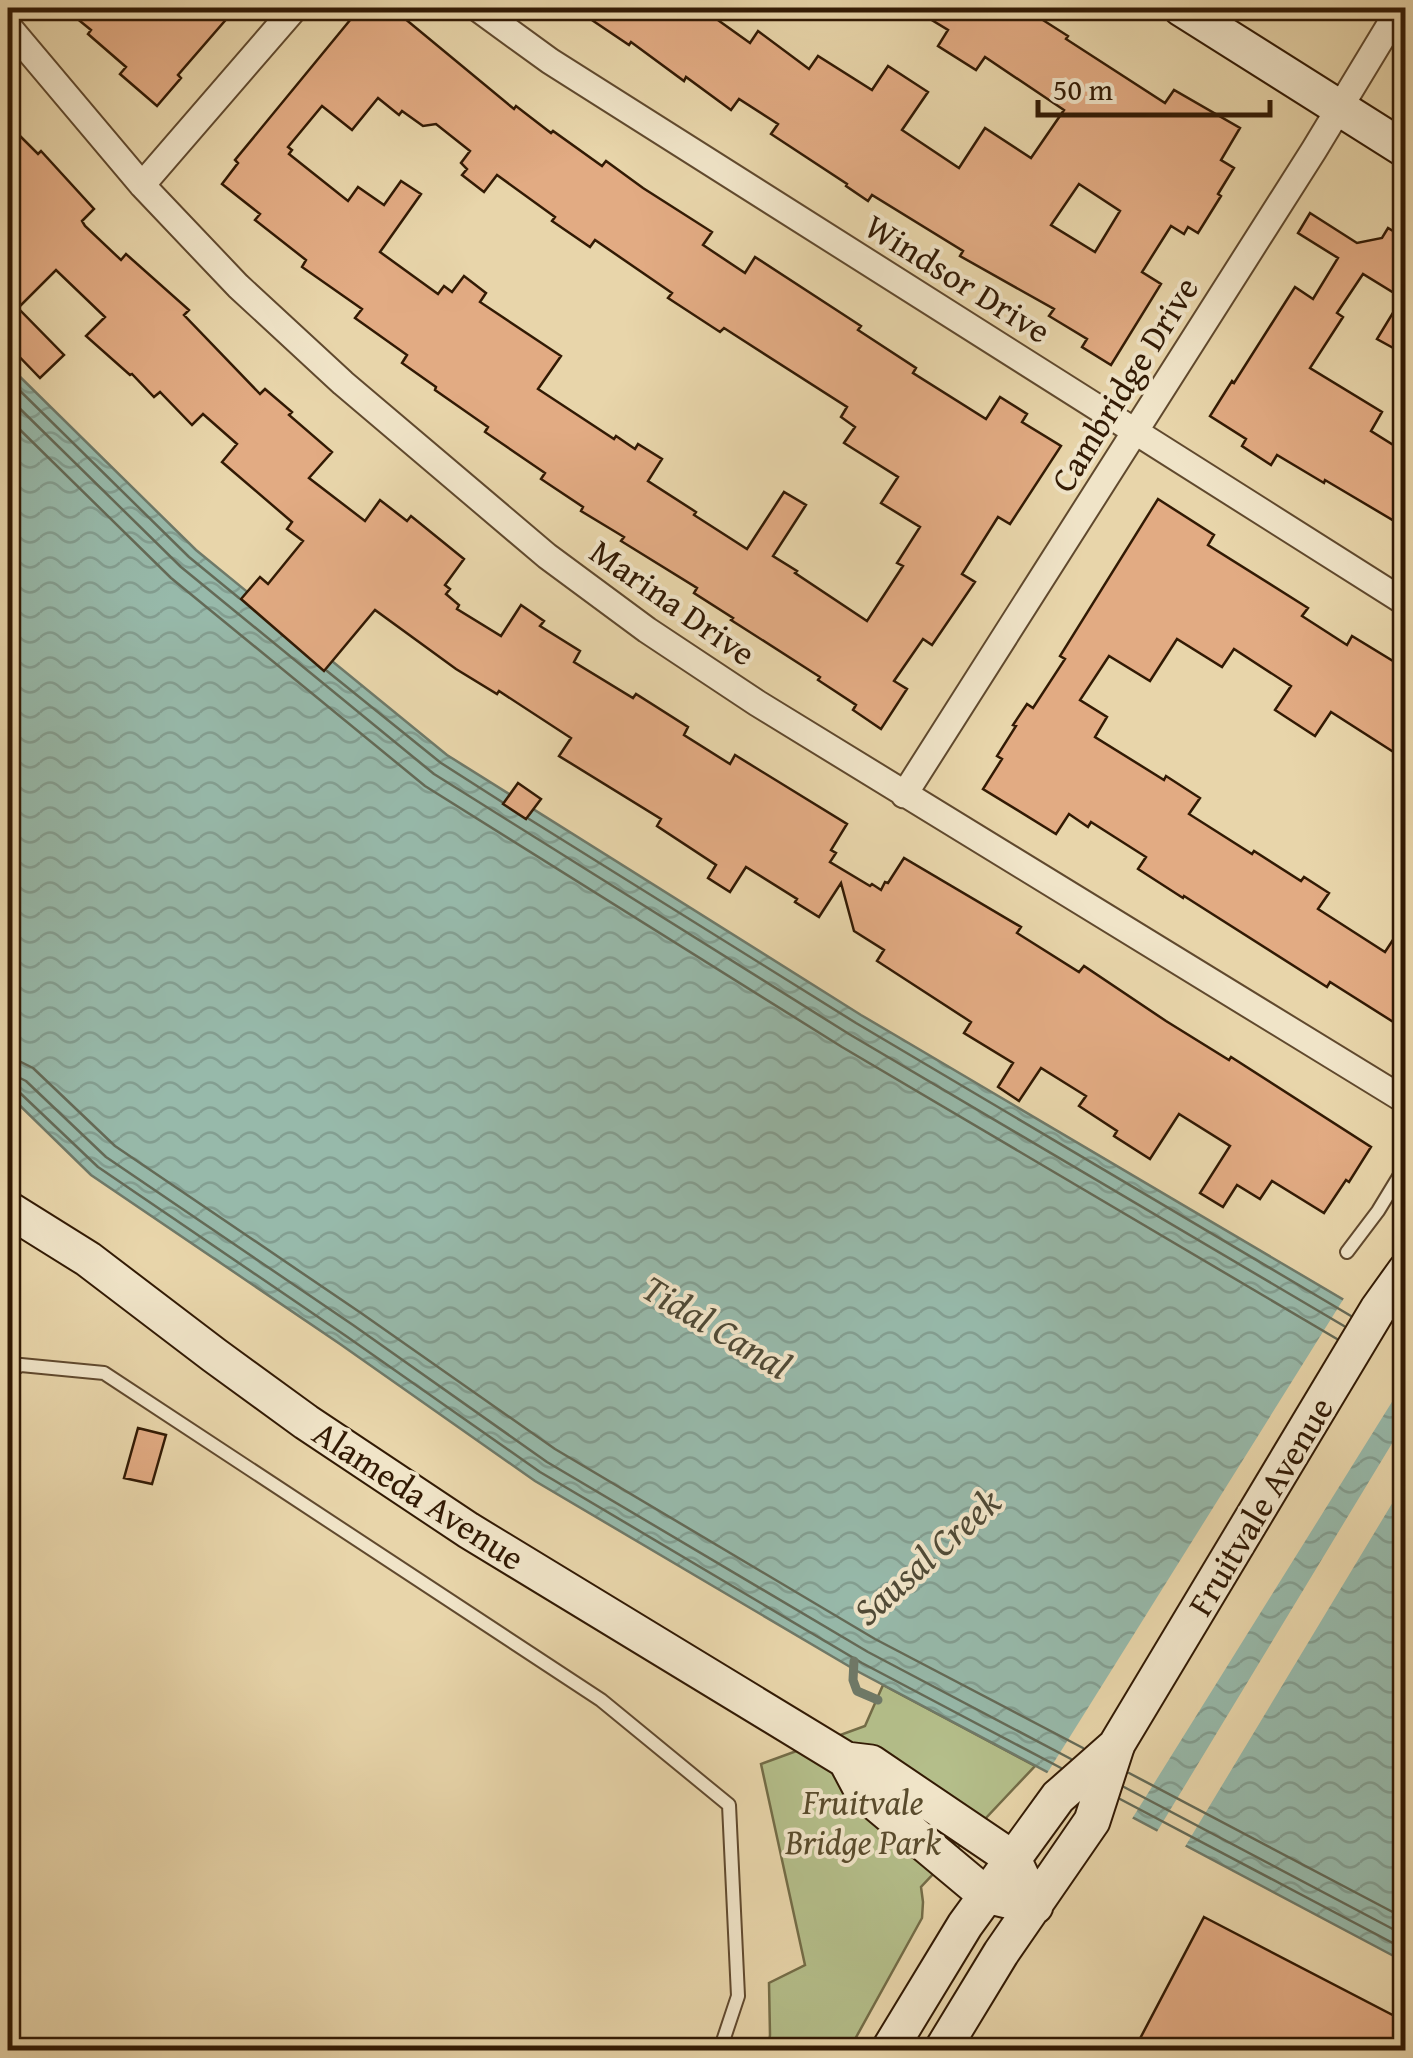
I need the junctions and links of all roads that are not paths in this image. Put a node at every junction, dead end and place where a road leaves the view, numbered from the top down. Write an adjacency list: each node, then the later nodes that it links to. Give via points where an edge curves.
1 (295, 8): 8 (street)
2 (478, 8): 9 (street, Windsor Drive, via 550,61)
3 (1181, 8): 6 (main road)
4 (1400, 8): 6 (street, Cambridge Drive)
5 (8, 26): 8 (street, Marina Drive)
6 (1339, 108): 7 (main road); 9 (street, Cambridge Drive)
7 (1406, 150)
8 (142, 185): 11 (street, Marina Drive, via 238,286 547,556 756,703)
9 (1136, 432): 10 (street, Windsor Drive); 11 (street, Cambridge Drive)
10 (1406, 602)
11 (904, 795): 12 (street, Marina Drive)
12 (1406, 1101)
13 (1406, 1165): 15 (lane)
14 (8, 1209): 19 (main road, Alameda Avenue, via 453,1520)
15 (1347, 1252)
16 (1406, 1270): 18 (main road, Fruitvale Avenue)
17 (8, 1372): 23 (lane, via 21,1365 104,1373 601,1700 729,1804 738,1996)
18 (1118, 1744): 20 (main road, Fruitvale Avenue, via 1058,1797); 22 (main road, Fruitvale Avenue, via 1092,1821)
19 (846, 1760): 20 (main road, Alameda Avenue, via 871,1763); 21 (main road, Alameda Avenue, via 863,1792)
20 (1014, 1859): 21 (main road, Fruitvale Avenue); 22 (main road)
21 (986, 1896): 22 (main road, Alameda Avenue); 24 (main road, Fruitvale Avenue)
22 (1035, 1906): 25 (main road, Fruitvale Avenue)
23 (720, 2050)
24 (889, 2050)
25 (942, 2050)

